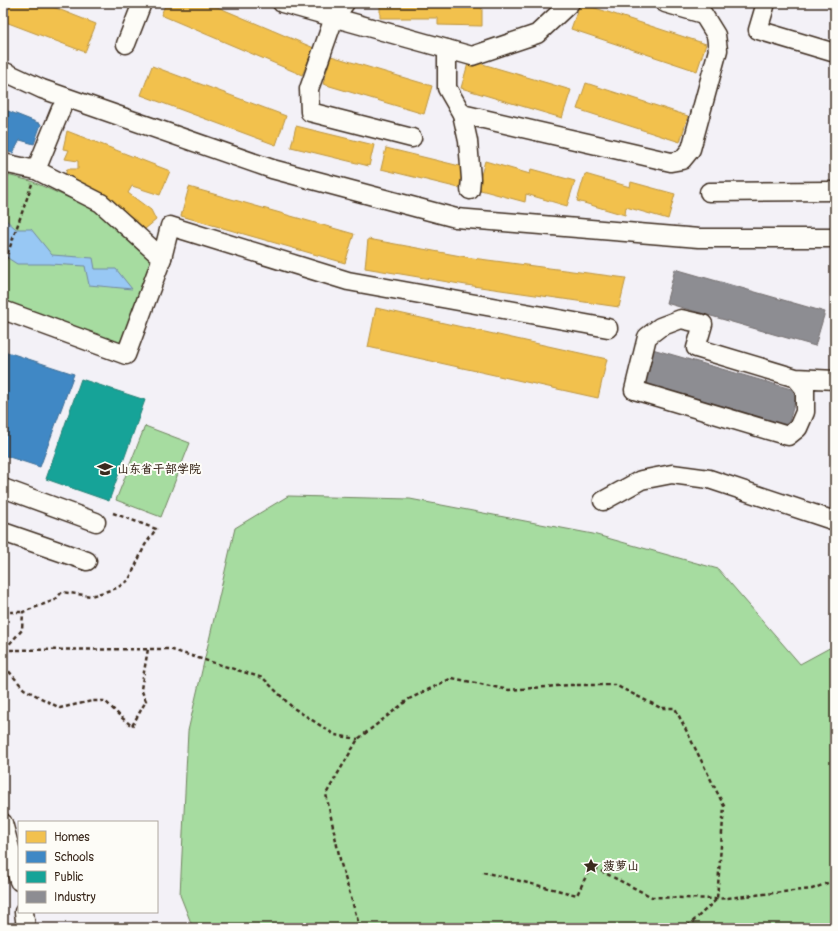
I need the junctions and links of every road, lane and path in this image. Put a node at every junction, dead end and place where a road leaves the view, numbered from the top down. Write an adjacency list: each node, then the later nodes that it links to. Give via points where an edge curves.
1 (142, 3): 8 (street)
2 (282, 3): 7 (street)
3 (345, 3): 7 (street)
4 (570, 3): 9 (street, via 537,34 472,56)
5 (665, 3): 13 (street, via 703,14 716,35 718,50 691,149 682,160 671,162)
6 (766, 3): 10 (street, via 758,30)
7 (334, 18): 9 (street); 14 (street, via 309,89 310,112)
8 (126, 44)
9 (447, 49): 13 (street, via 447,88)
10 (835, 52)
11 (3, 71): 20 (street, via 42,89 272,169 456,218 699,238)
12 (61, 109): 16 (street)
13 (462, 114): 17 (street, via 468,149)
14 (412, 138)
15 (3, 163): 16 (street)
16 (36, 170): 21 (street, via 101,204); 22 (path)
17 (470, 190)
18 (835, 191): 19 (street)
19 (708, 192)
20 (835, 238)
21 (162, 258): 23 (street, via 126,355); 24 (street, via 170,226 348,281)
22 (3, 267)
23 (3, 310)
24 (608, 328)
25 (796, 378): 25 (street, via 696,348 703,324 681,319 660,327 647,337 634,390 788,436 798,428 805,412 805,389); 26 (street)
26 (835, 380)
27 (3, 488): 31 (street)
28 (603, 502): 30 (street, via 641,480 672,474 708,479)
29 (113, 513): 35 (path, via 156,530 145,545 129,580 117,588 91,596 62,592 55,600)
30 (835, 521)
31 (96, 522)
32 (3, 532): 33 (street)
33 (87, 561)
34 (3, 612): 35 (path)
35 (23, 612): 37 (path, via 22,630)
36 (148, 649): 37 (path); 37 (path, via 141,689 146,700 132,726 105,700 92,700 60,708 24,689 6,668); 38 (path, via 169,649 263,678 292,707 335,735)
37 (4, 650)
38 (358, 739): 43 (path, via 409,699 452,678 509,690 569,685 615,685 661,708 675,708 724,806); 46 (path, via 326,794 341,864)
39 (3, 823): 41 (street)
40 (483, 872): 43 (path, via 577,895 591,866 652,897)
41 (18, 877)
42 (835, 880): 43 (path, via 812,889)
43 (717, 899): 47 (path)
44 (24, 913): 45 (street)
45 (26, 928)
46 (360, 928)
47 (686, 928)

